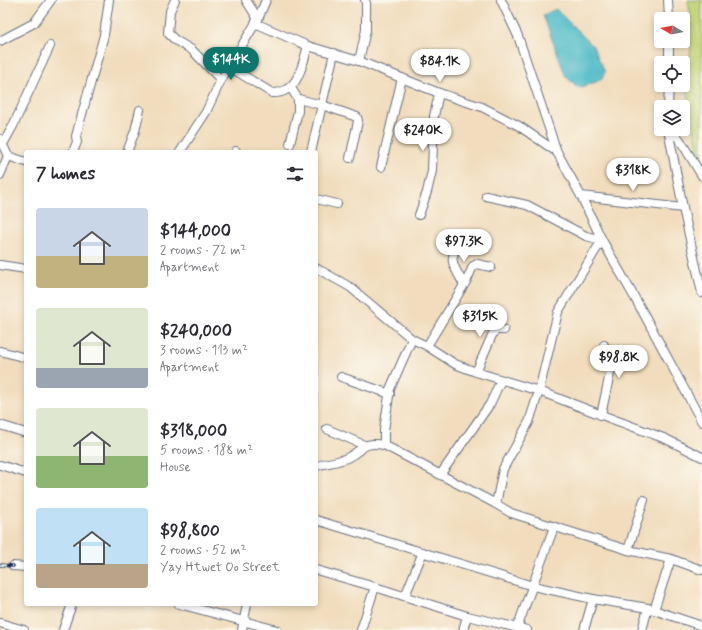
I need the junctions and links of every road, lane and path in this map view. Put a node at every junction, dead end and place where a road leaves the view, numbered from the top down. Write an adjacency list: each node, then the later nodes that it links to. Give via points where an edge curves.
1 (52, 0): 11 (street, via 34,23)
2 (109, 0): 28 (street, via 104,35)
3 (175, 0): 18 (street, via 170,11 168,33 192,50)
4 (246, 0): 10 (street)
5 (266, 0): 10 (street)
6 (365, 0): 15 (street, via 366,30)
7 (501, 0): 32 (street, via 518,36)
8 (668, 0): 9 (street)
9 (669, 12)
10 (257, 21): 13 (street); 16 (street)
11 (0, 41)
12 (50, 46): 26 (street, via 13,126)
13 (308, 46): 14 (street); 19 (street, via 299,75)
14 (334, 53): 15 (street); 22 (street)
15 (360, 61): 17 (street)
16 (228, 66): 18 (street); 19 (street, via 272,93 280,93)
17 (402, 78): 20 (street); 36 (street)
18 (220, 80): 30 (street, via 206,112)
19 (291, 88): 21 (street)
20 (440, 93): 32 (street, via 482,107 519,126); 44 (street, via 434,116 432,171)
21 (298, 100): 22 (street); 27 (street)
22 (322, 105): 31 (street); 34 (street, via 357,117)
23 (140, 110): 29 (street)
24 (670, 136): 43 (street)
25 (676, 136): 38 (street)
26 (2, 141): 33 (street)
27 (290, 144)
28 (74, 150)
29 (128, 150)
30 (181, 150)
31 (311, 150)
32 (557, 152): 40 (street)
33 (8, 156): 35 (street); 37 (street)
34 (350, 158)
35 (24, 161)
36 (381, 167)
37 (0, 175)
38 (702, 176)
39 (486, 196): 46 (street, via 527,204 586,236)
40 (581, 196): 43 (street); 46 (street)
41 (318, 199): 42 (street)
42 (337, 204)
43 (683, 208): 52 (street)
44 (419, 215)
45 (460, 240): 51 (street, via 452,261)
46 (602, 240): 62 (street, via 558,312); 65 (street)
47 (0, 265): 49 (street)
48 (491, 267): 51 (street, via 477,264 472,266)
49 (24, 269)
50 (318, 271): 54 (street, via 350,287)
51 (464, 285): 55 (street)
52 (702, 293)
53 (504, 330): 59 (street, via 493,333)
54 (412, 339): 55 (street); 63 (street)
55 (427, 346): 59 (street, via 455,364)
56 (604, 346): 64 (street, via 612,364)
57 (0, 351): 58 (street)
58 (24, 357)
59 (476, 372): 61 (street)
60 (341, 377): 63 (street)
61 (501, 380): 62 (street); 75 (street, via 490,404)
62 (539, 391): 64 (street); 77 (street, via 529,422 503,470)
63 (390, 394): 70 (street)
64 (601, 415): 71 (street, via 666,439)
65 (702, 422)
66 (0, 425): 68 (street)
67 (327, 429): 69 (street)
68 (24, 432)
69 (364, 445): 70 (street); 73 (street, via 346,459)
70 (384, 445): 75 (street)
71 (702, 457)
72 (0, 465): 74 (street)
73 (318, 466)
74 (24, 473)
75 (440, 475): 77 (street)
76 (644, 500): 80 (street)
77 (496, 504): 79 (street, via 511,513)
78 (318, 521): 81 (street)
79 (554, 527): 80 (street); 88 (street)
80 (628, 550): 82 (street)
81 (423, 552): 88 (street); 89 (street)
82 (671, 559): 85 (street); 94 (street)
83 (13, 566): 84 (street)
84 (24, 568)
85 (702, 570)
86 (318, 571): 87 (street)
87 (375, 586): 89 (street); 103 (street)
88 (533, 586): 90 (street); 99 (street)
89 (405, 596): 95 (street)
90 (593, 599): 94 (street); 106 (street)
91 (71, 606): 101 (street)
92 (185, 606): 97 (street)
93 (247, 606): 97 (street)
94 (651, 609): 98 (street); 107 (street)
95 (467, 616): 99 (street); 104 (street)
96 (0, 623): 100 (street)
97 (243, 626): 102 (street)
98 (702, 626)
99 (517, 628): 105 (street)
100 (24, 630)
101 (63, 630)
102 (277, 630)
103 (361, 630)
104 (464, 630)
105 (527, 630)
106 (584, 630)
107 (642, 630)

